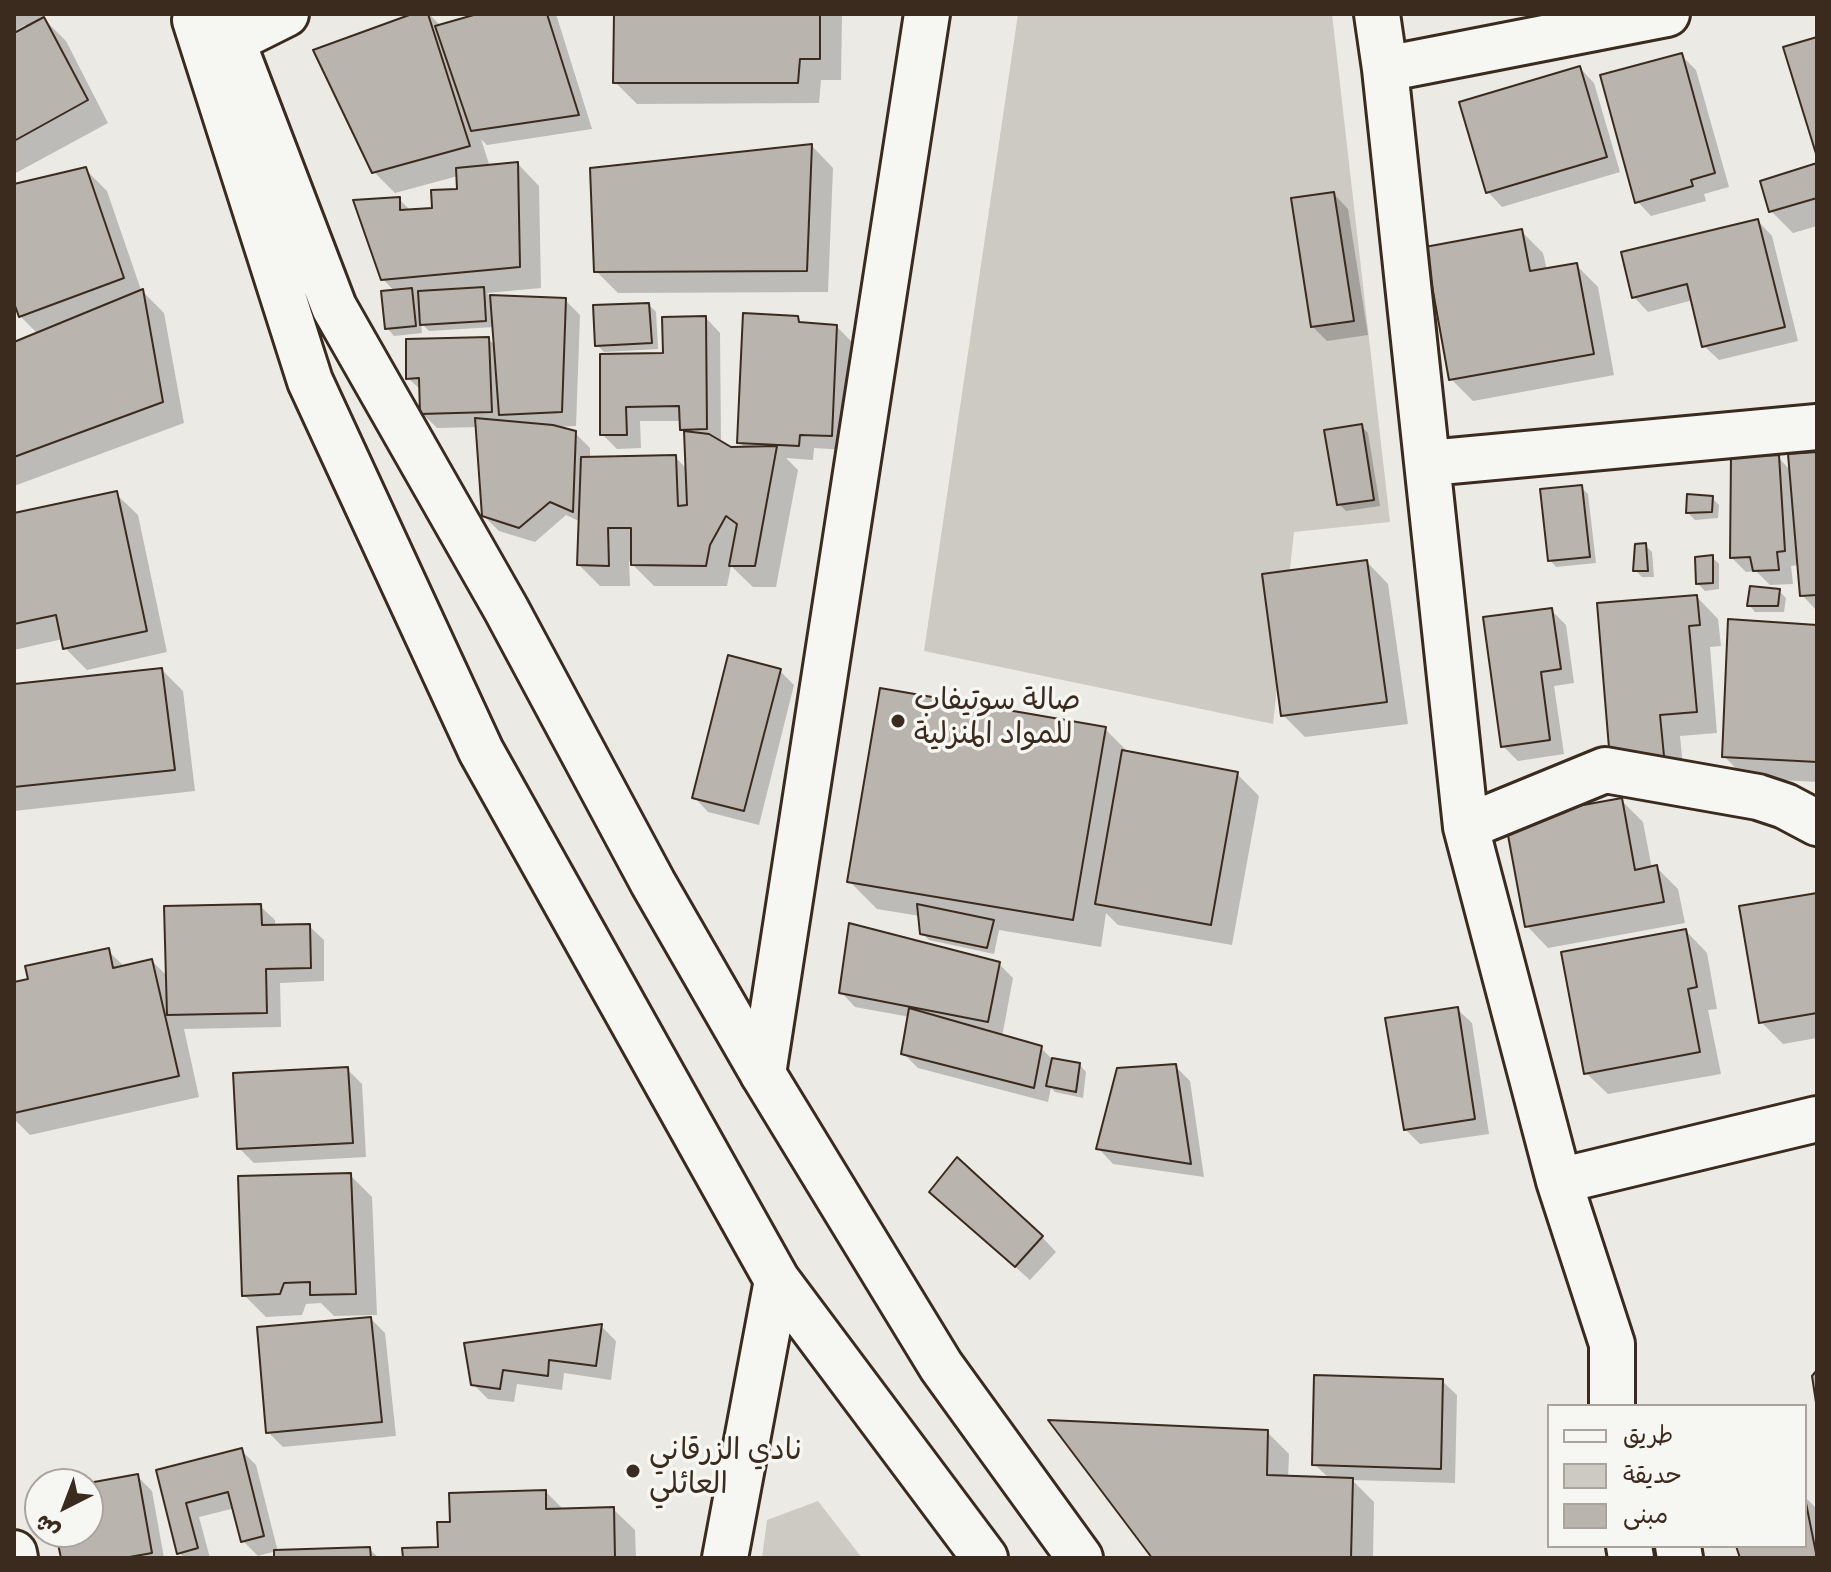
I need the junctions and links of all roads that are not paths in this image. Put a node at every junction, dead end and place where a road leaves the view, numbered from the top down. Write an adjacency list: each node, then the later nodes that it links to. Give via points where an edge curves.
1 (193, 14): 15 (street, via 323,410 481,751)
2 (286, 14): 6 (street)
3 (927, 14): 12 (street)
4 (1377, 14): 7 (street)
5 (1667, 14): 7 (street)
6 (227, 27): 12 (street, via 334,307)
7 (1385, 69): 9 (street)
8 (1817, 427): 9 (street)
9 (1429, 463): 11 (street)
10 (1817, 823): 11 (street, via 1758,797 1605,770)
11 (1466, 827): 14 (street)
12 (763, 1074): 21 (street, via 941,1366)
13 (1817, 1119): 14 (street)
14 (1559, 1181): 16 (street)
15 (777, 1280): 19 (street); 20 (street)
16 (1612, 1344): 17 (street); 18 (street)
17 (1612, 1404)
18 (1638, 1404)
19 (725, 1558)
20 (985, 1558)
21 (1080, 1558)

